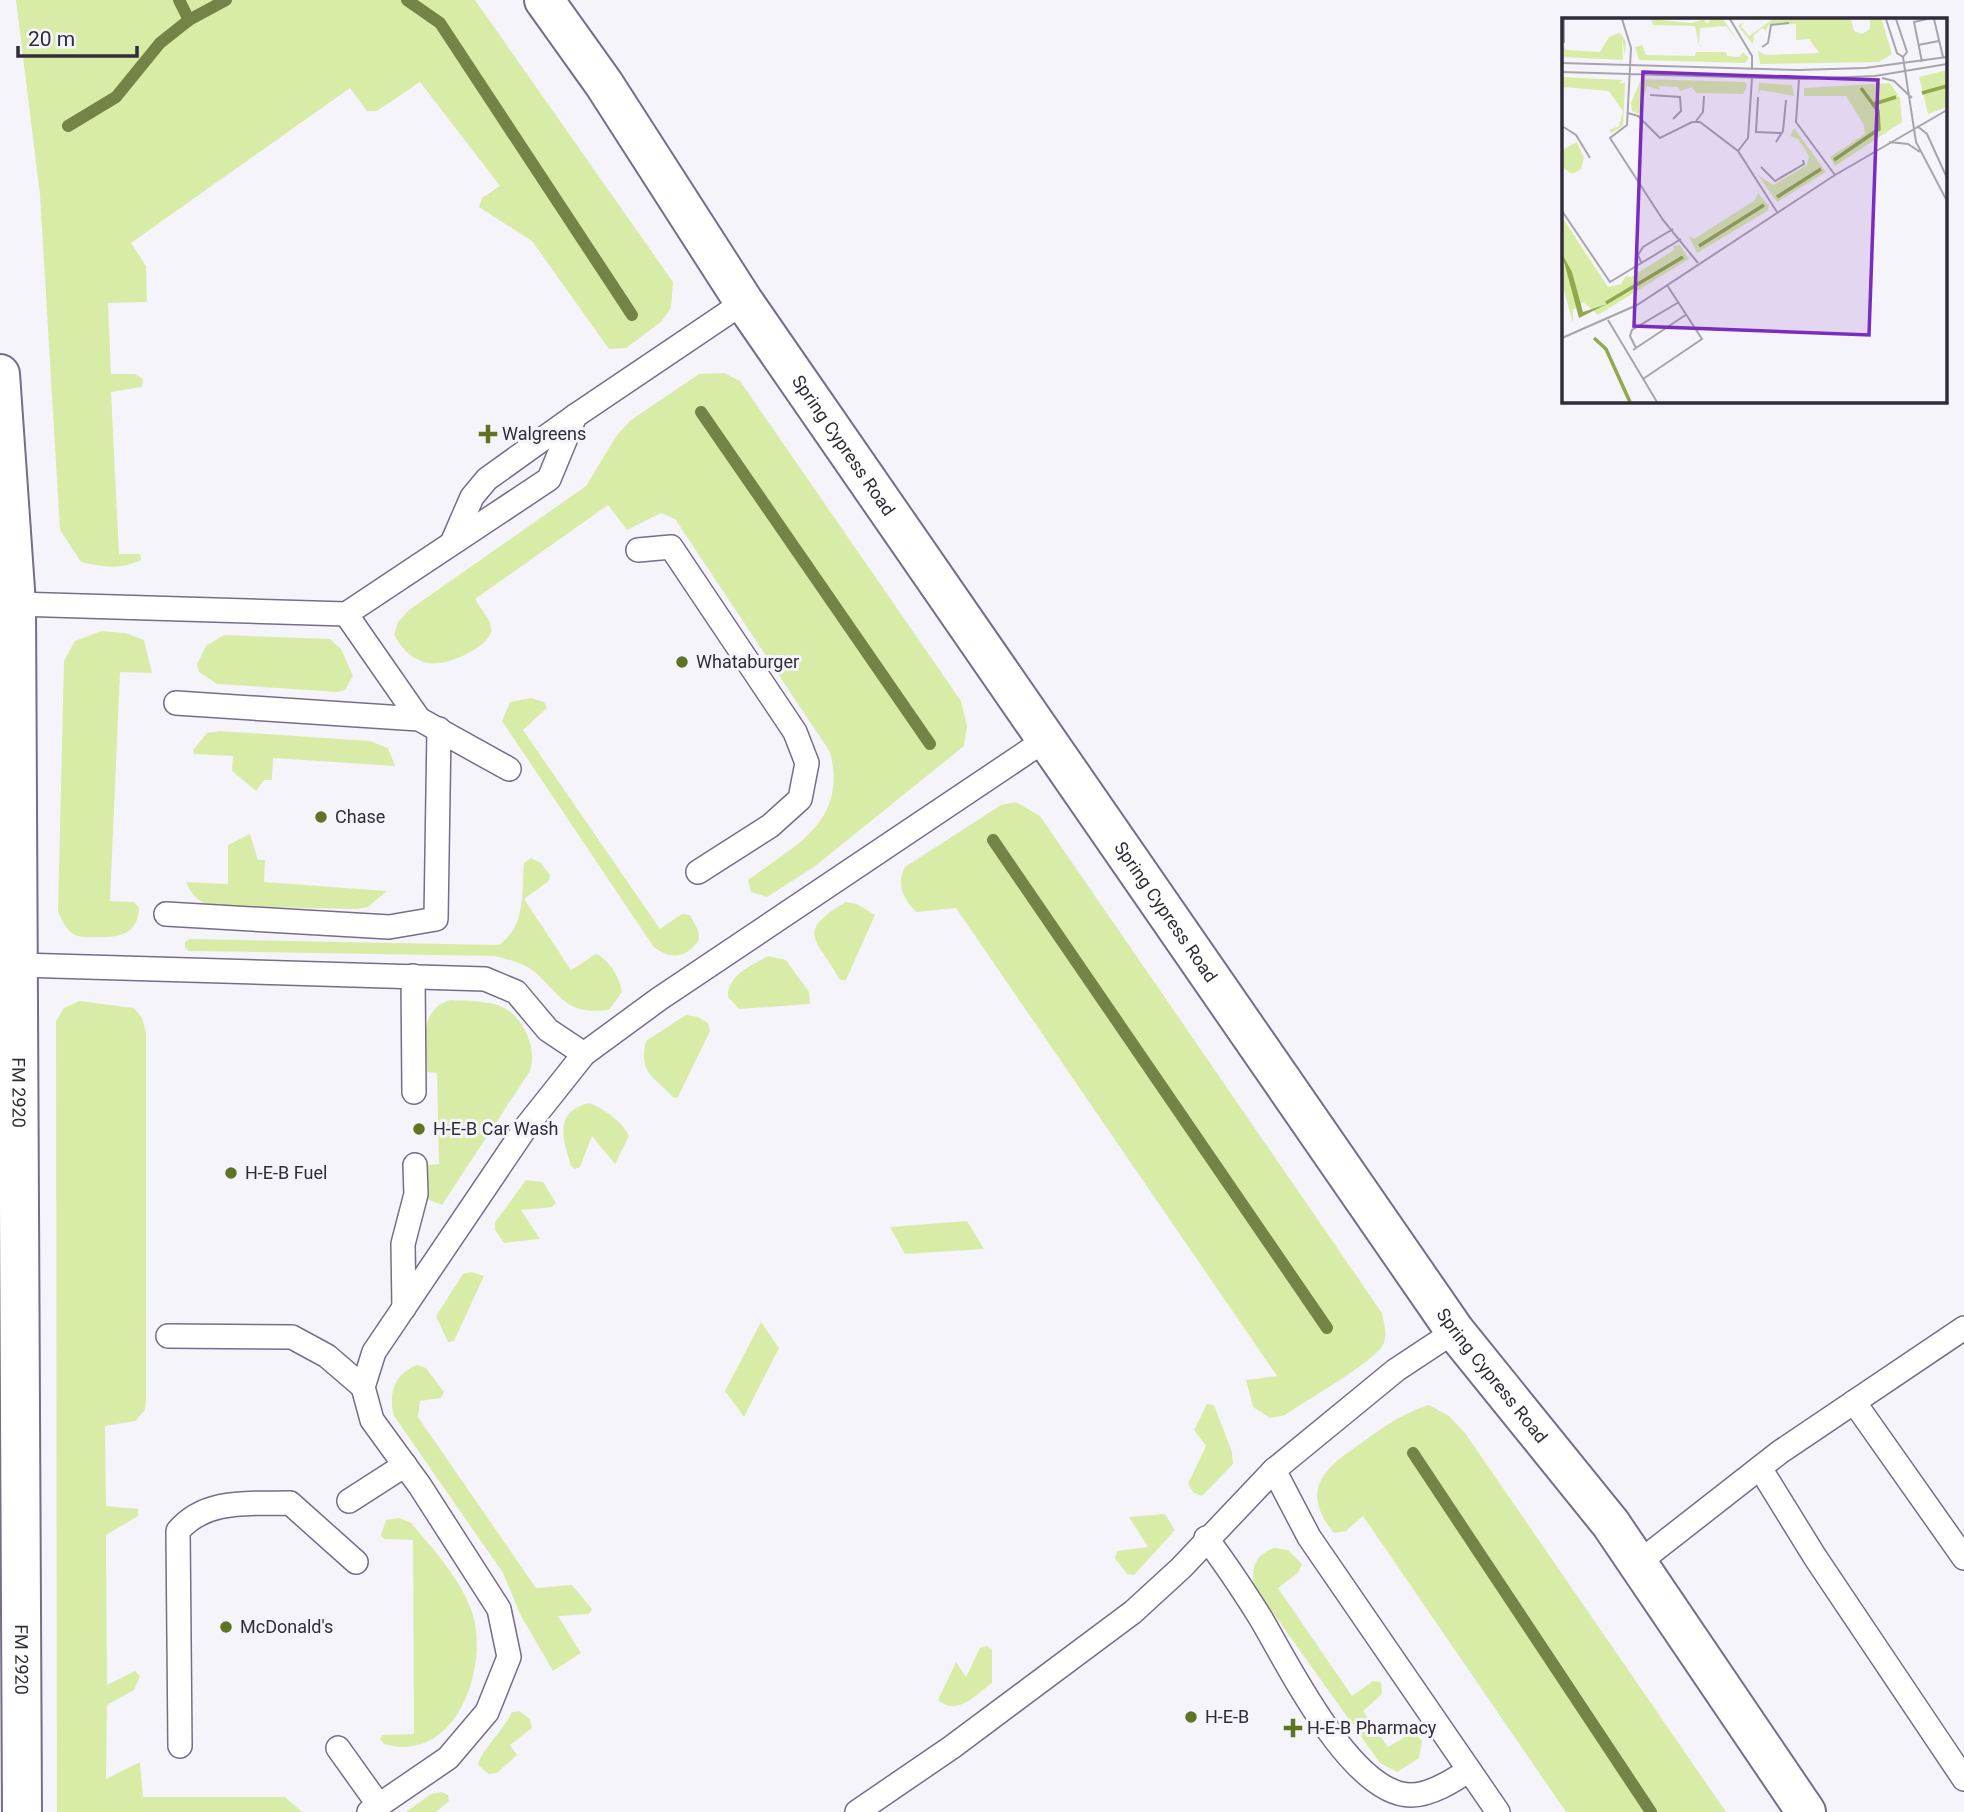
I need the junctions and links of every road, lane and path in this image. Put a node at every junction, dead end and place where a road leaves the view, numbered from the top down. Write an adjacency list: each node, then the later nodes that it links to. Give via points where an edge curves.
1 (544, 0): 2 (main road, Spring Cypress Road, via 604,84)
2 (744, 302): 4 (lane); 11 (main road, Spring Cypress Road)
3 (0, 374): 7 (main road, FM 2920 / FM 2920)
4 (575, 416): 5 (lane, via 487,479 472,497); 5 (lane, via 549,480)
5 (452, 543): 8 (lane)
6 (638, 550): 13 (lane, via 671,547 795,732 807,763 800,799 770,827)
7 (16, 604): 8 (lane); 15 (main road, FM 2920 / FM 2920)
8 (346, 614): 10 (lane)
9 (176, 703): 10 (lane)
10 (429, 724): 12 (lane); 14 (lane, via 436,919 388,927)
11 (1048, 738): 17 (lane); 22 (main road, Spring Cypress Road)
12 (509, 769)
13 (698, 872)
14 (166, 914)
15 (20, 965): 16 (lane); 39 (main road, FM 2920 / FM 2920)
16 (413, 976): 17 (lane, via 485,979 516,992 548,1030); 18 (lane)
17 (584, 1054): 20 (lane, via 526,1127)
18 (414, 1092)
19 (415, 1165): 20 (lane, via 416,1194 403,1244)
20 (404, 1308): 24 (lane, via 374,1352)
21 (1964, 1328): 25 (lane)
22 (1455, 1331): 28 (lane, via 1396,1370); 33 (main road, Spring Cypress Road)
23 (168, 1335): 24 (lane, via 292,1337 327,1356)
24 (363, 1387): 26 (lane, via 372,1420)
25 (1854, 1402): 27 (lane); 31 (lane)
26 (405, 1465): 29 (lane); 38 (lane, via 499,1609 509,1657 487,1712 449,1758)
27 (1760, 1468): 33 (lane); 37 (lane)
28 (1274, 1470): 30 (lane); 36 (lane, via 1309,1536)
29 (349, 1501)
30 (1206, 1538): 36 (lane, via 1233,1572 1321,1720 1351,1758 1384,1786 1411,1795 1449,1784); 40 (lane, via 1181,1569 1133,1612)
31 (1964, 1558)
32 (356, 1562): 34 (lane, via 290,1503 217,1506 188,1519 178,1531)
33 (1638, 1563): 42 (main road, Spring Cypress Road)
34 (180, 1746)
35 (338, 1748): 38 (lane)
36 (1469, 1770): 41 (lane)
37 (1964, 1779)
38 (373, 1808)
39 (22, 1812)
40 (857, 1812)
41 (1498, 1812)
42 (1806, 1812)

